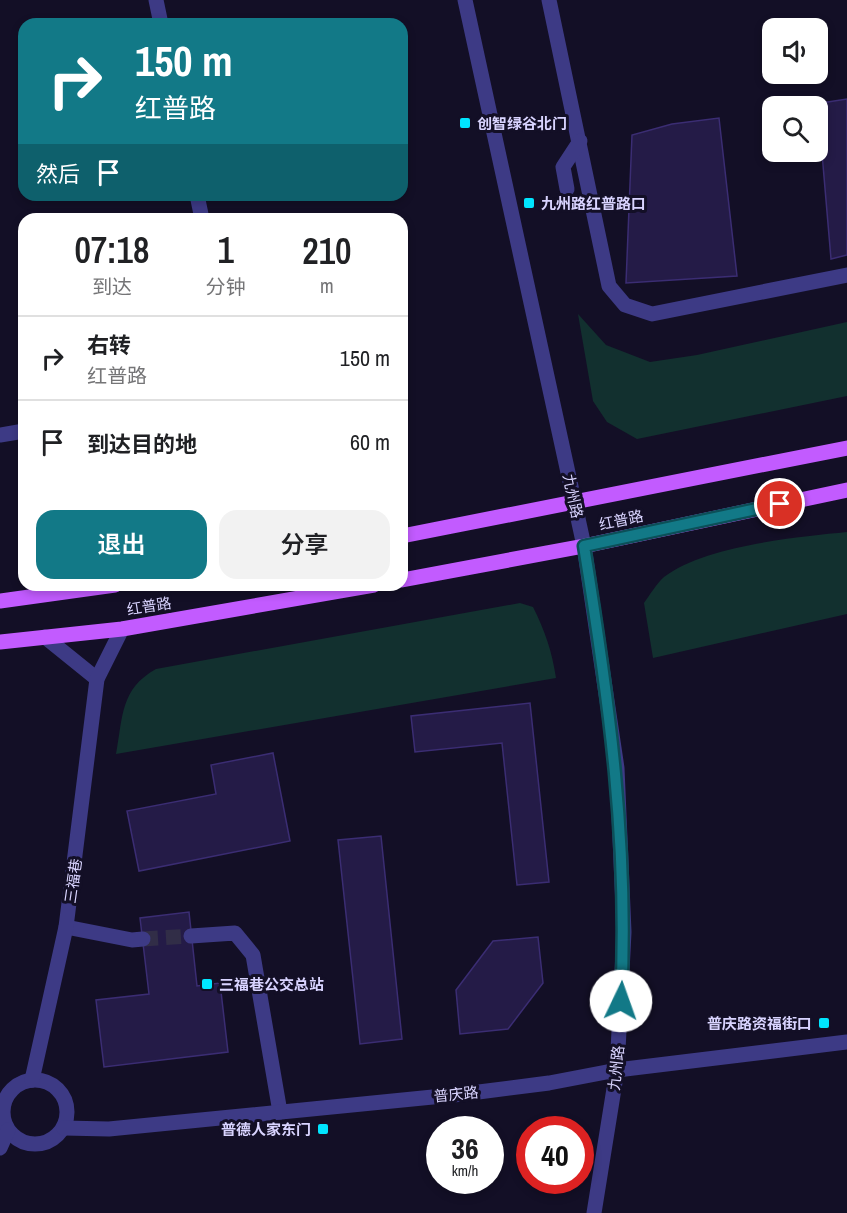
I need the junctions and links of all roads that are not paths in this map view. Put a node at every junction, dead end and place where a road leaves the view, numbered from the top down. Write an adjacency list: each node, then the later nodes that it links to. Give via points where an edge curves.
1 (156, 0): 4 (street)
2 (465, 0): 12 (street, 九州路)
3 (549, 0): 5 (street)
4 (160, 18)
5 (580, 141): 6 (street, via 563,167); 7 (street, via 609,285 625,305 652,314)
6 (567, 189)
7 (847, 275)
8 (18, 431): 9 (street)
9 (0, 435)
10 (847, 448): 12 (main road, 红普路)
11 (847, 490): 14 (main road, 红普路)
12 (575, 504): 13 (main road, 红普路); 14 (street, 九州路)
13 (408, 535)
14 (584, 546): 15 (main road, 红普路); 27 (street, 九州路, via 617,768 624,932)
15 (408, 579)
16 (74, 591): 18 (main road, 红普路)
17 (340, 591): 19 (main road, 红普路)
18 (0, 602)
19 (122, 629): 20 (main road, 红普路); 22 (street, 三福巷)
20 (45, 637): 21 (main road, 红普路); 22 (street)
21 (0, 642)
22 (97, 680): 23 (street, 三福巷)
23 (66, 927): 25 (street); 28 (street, 三福巷)
24 (191, 936): 29 (street, via 235,933 253,955)
25 (143, 939)
26 (847, 1042): 27 (street, 普庆路)
27 (617, 1070): 29 (street, 普庆路, via 474,1093); 33 (street, 九州路)
28 (32, 1080): 30 (street, via 52,1084 65,1099 68,1108); 31 (street, via 13,1088 6,1097 3,1119)
29 (280, 1112): 30 (street, 普庆路, via 109,1129)
30 (64, 1128): 31 (street, via 47,1143 36,1145 25,1143)
31 (8, 1130): 32 (street)
32 (0, 1148)
33 (594, 1213)

